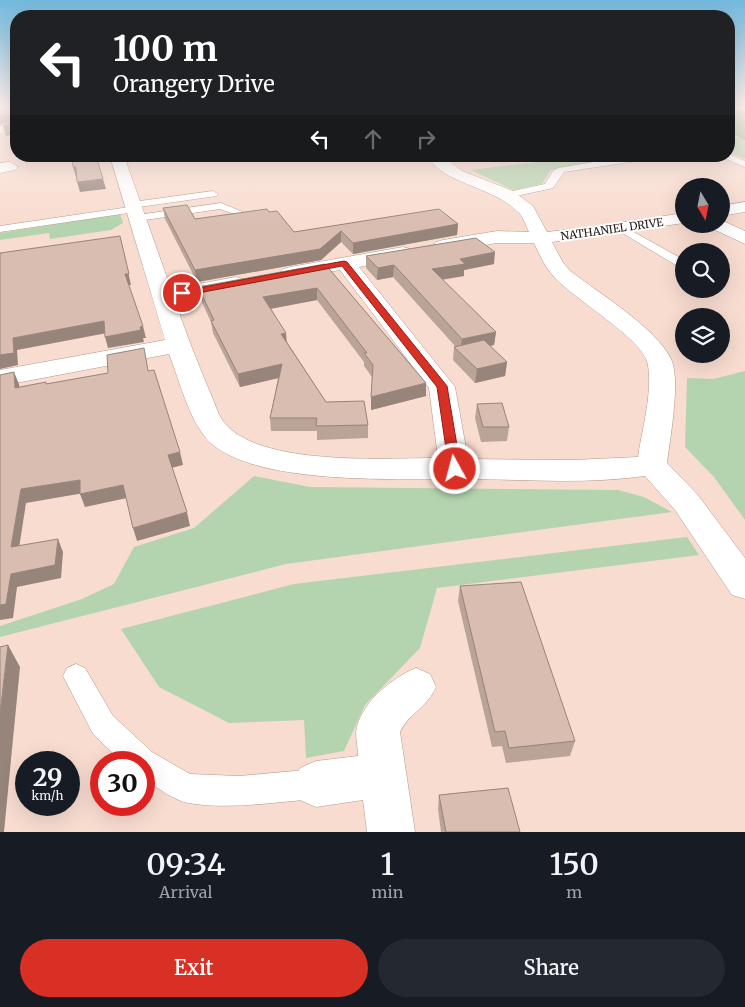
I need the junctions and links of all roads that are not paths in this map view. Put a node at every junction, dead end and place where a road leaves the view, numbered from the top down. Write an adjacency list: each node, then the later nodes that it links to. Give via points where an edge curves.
1 (120, 162): 9 (street)
2 (441, 162): 5 (street, via 457,174)
3 (612, 162): 5 (lane, via 561,170 548,186)
4 (213, 194): 9 (lane)
5 (507, 195): 14 (street, via 527,210)
6 (745, 207): 7 (street)
7 (730, 210)
8 (237, 212): 9 (lane, via 221,206)
9 (134, 220): 11 (lane); 18 (street)
10 (675, 220): 12 (street, NATHANIEL DRIVE)
11 (0, 228)
12 (623, 229): 14 (street, NATHANIEL DRIVE); 17 (lane)
13 (730, 230): 15 (street)
14 (539, 238): 16 (street, NATHANIEL DRIVE, via 497,237); 21 (street, via 563,275 645,340 659,360 662,383)
15 (745, 238)
16 (344, 263): 18 (street, NATHANIEL DRIVE); 22 (street, via 442,386)
17 (675, 268)
18 (164, 297): 19 (street)
19 (178, 345): 20 (street); 22 (street, via 210,424 223,438 248,452 280,461 332,467)
20 (0, 378)
21 (652, 465): 22 (street, via 573,470); 23 (street, via 686,502)
22 (455, 469)
23 (745, 585)
24 (76, 676): 26 (lane, via 103,725)
25 (416, 686): 28 (street, via 388,711 378,731)
26 (130, 751)
27 (155, 770): 29 (lane, via 188,788 239,791)
28 (382, 775): 29 (street); 30 (street)
29 (316, 784)
30 (391, 832)

